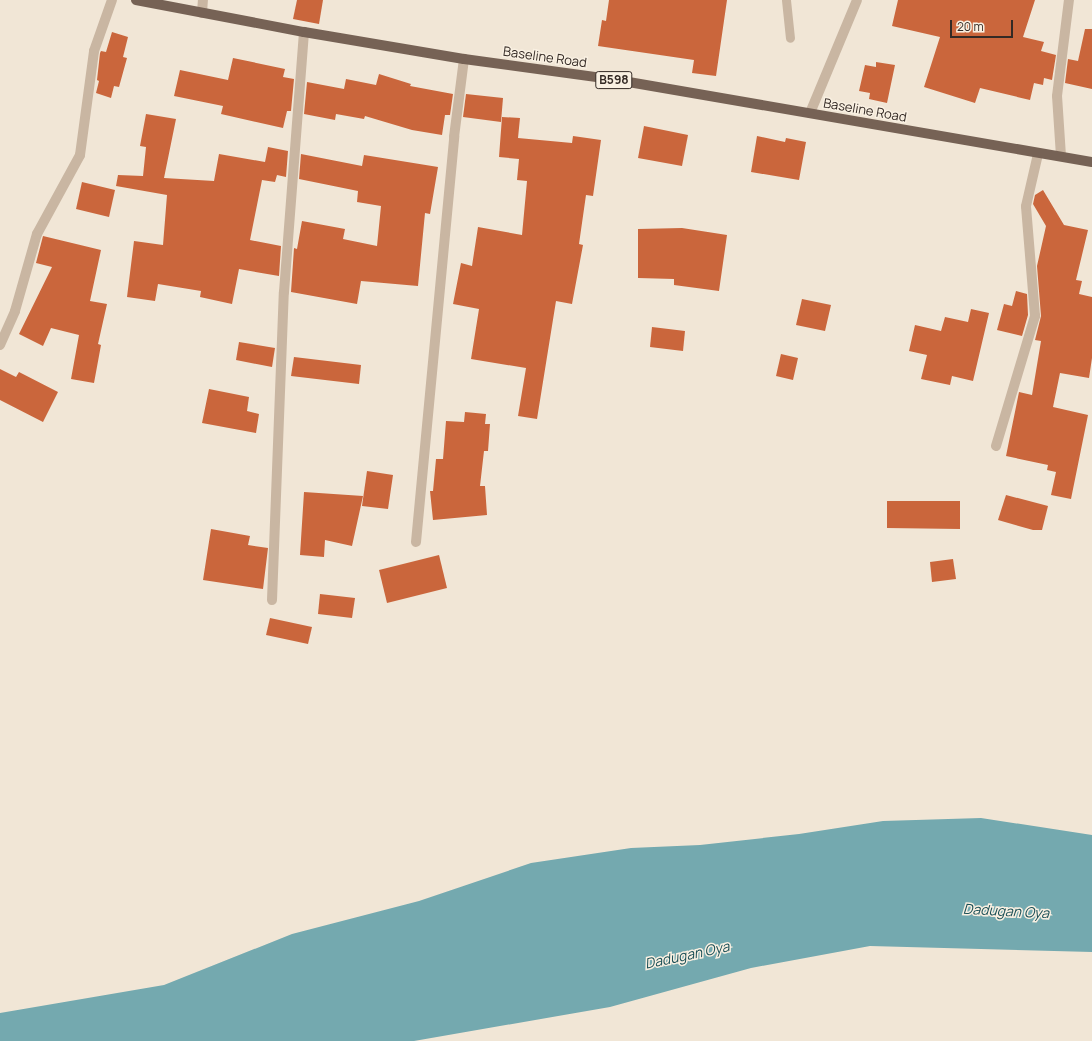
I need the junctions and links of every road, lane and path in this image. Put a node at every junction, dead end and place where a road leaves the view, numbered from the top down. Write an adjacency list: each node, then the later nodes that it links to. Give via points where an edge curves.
1 (112, 0): 15 (street, via 94,51 80,155 37,234 15,312)
2 (136, 0): 7 (main road, Baseline Road / B598)
3 (203, 0): 7 (street)
4 (786, 0): 9 (lane)
5 (857, 0): 11 (street)
6 (1069, 0): 13 (street, via 1057,96)
7 (202, 13): 8 (main road, Baseline Road / B598)
8 (304, 32): 10 (main road, Baseline Road / B598); 18 (street, via 284,292)
9 (790, 38)
10 (464, 59): 11 (main road, Baseline Road / B598, via 618,80); 17 (street, via 454,137)
11 (810, 113): 12 (main road, Baseline Road / B598)
12 (1038, 154): 13 (main road, Baseline Road / B598); 16 (street, via 1026,206 1035,316)
13 (1061, 156): 14 (main road, Baseline Road / B598)
14 (1092, 162)
15 (0, 345)
16 (996, 446)
17 (416, 542)
18 (272, 600)

